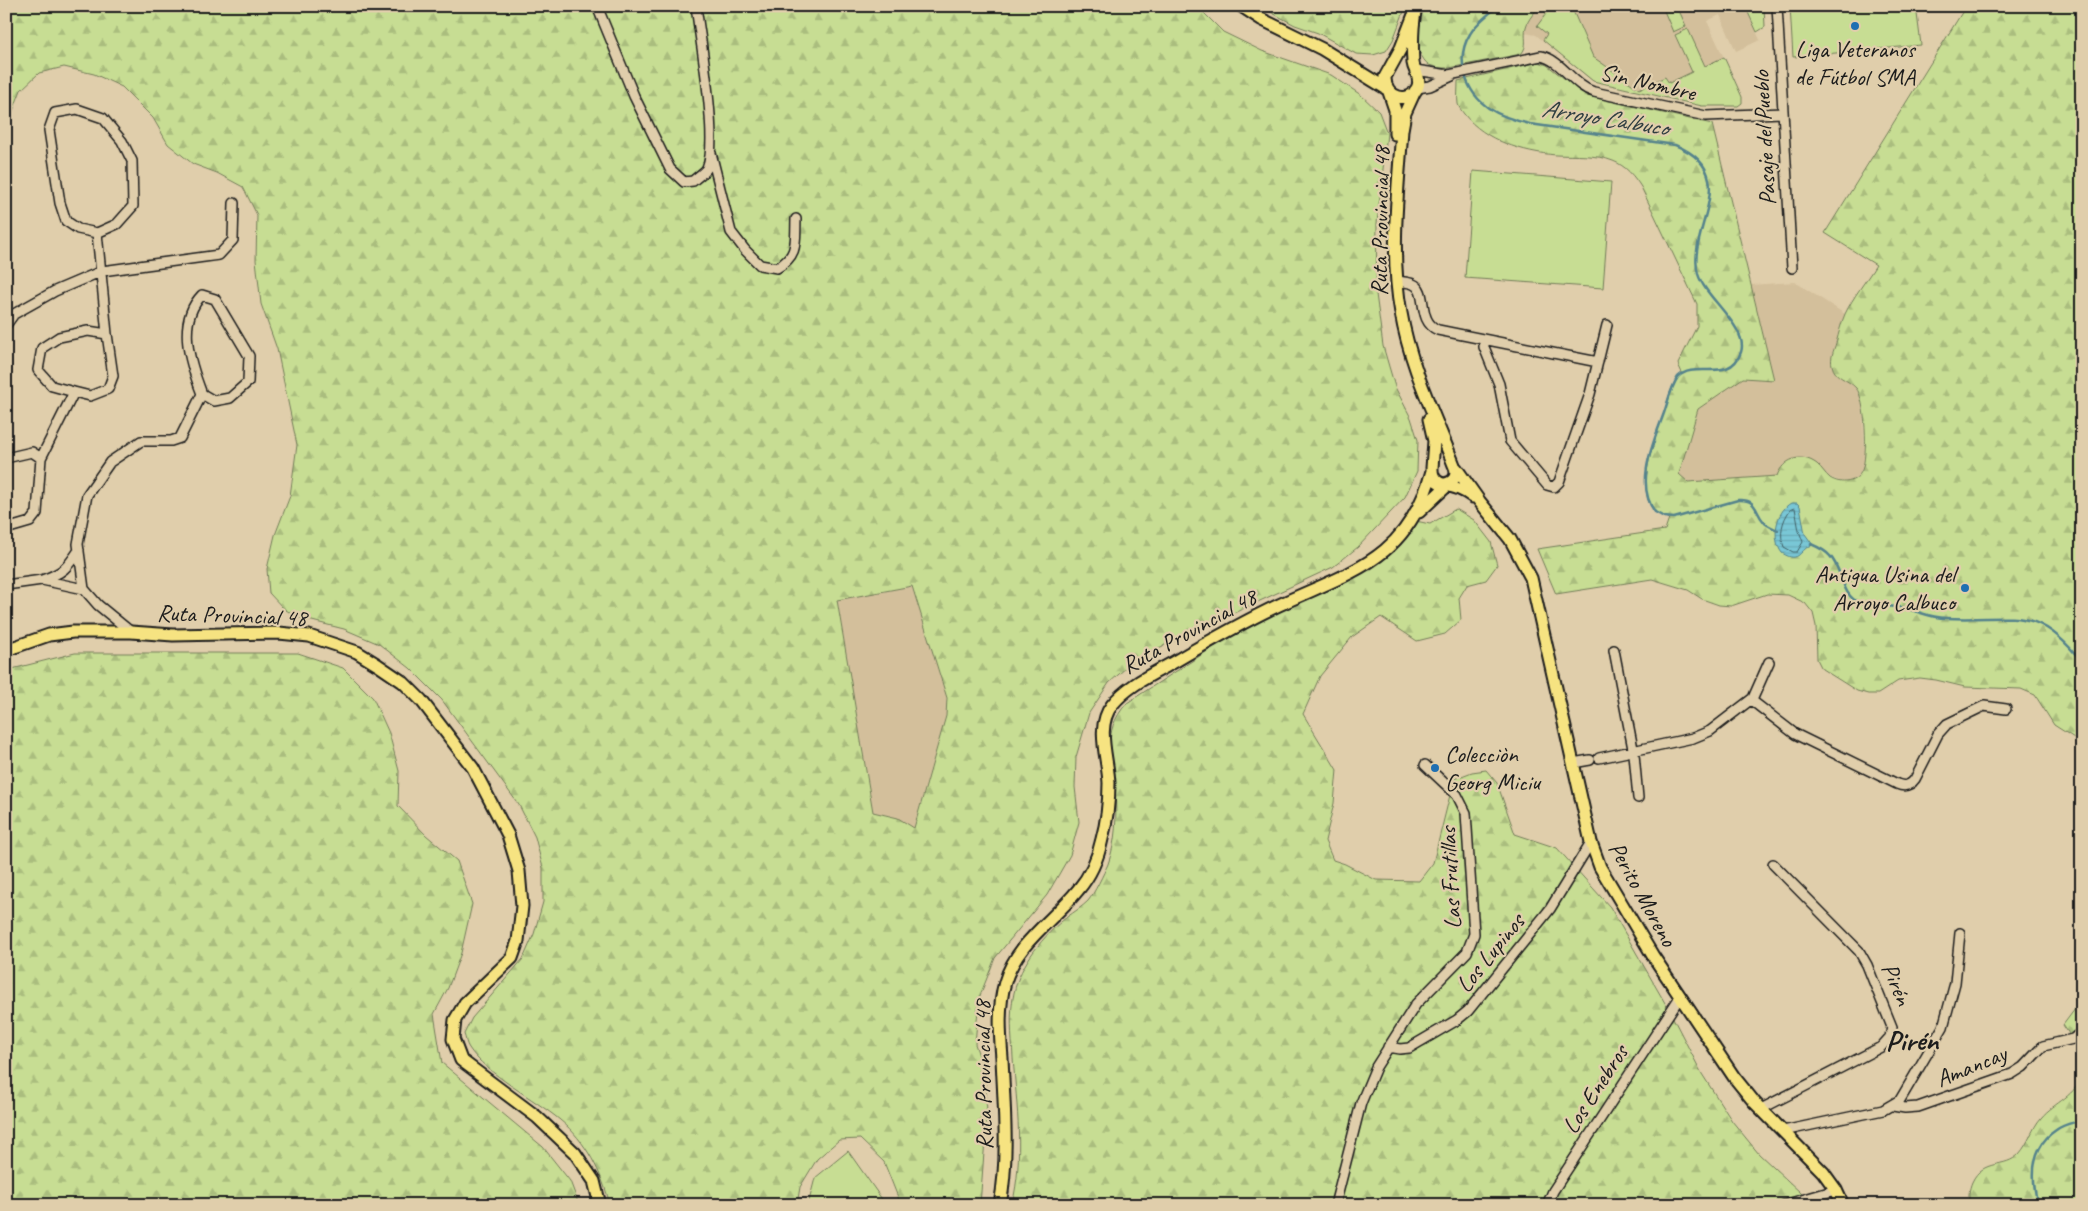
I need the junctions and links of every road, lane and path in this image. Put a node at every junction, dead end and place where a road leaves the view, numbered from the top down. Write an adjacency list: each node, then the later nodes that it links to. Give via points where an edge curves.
1 (696, 6): 13 (street, via 709,109)
2 (1241, 6): 6 (main road)
3 (1777, 6): 12 (street, Pasaje del Pueblo)
4 (1416, 9): 7 (main road, Ruta Provincial 48); 8 (main road, Ruta Provincial 48, via 1412,47)
5 (599, 11): 13 (street, via 634,96 670,170 684,182 693,181 707,168)
6 (1350, 65): 7 (main road, via 1374,72); 11 (main road)
7 (1391, 67): 8 (main road, via 1404,64); 11 (main road, Ruta Provincial 48, via 1385,77)
8 (1415, 69): 9 (street, Sin Nombre); 10 (main road, Ruta Provincial 48, via 1419,80)
9 (1456, 74): 10 (street, Sin Nombre); 12 (street, Sin Nombre, via 1541,56 1594,92 1706,116)
10 (1416, 89): 11 (main road, via 1403,98); 19 (main road, Ruta Provincial 48, via 1405,113 1402,130)
11 (1388, 91): 19 (main road, Ruta Provincial 48, via 1396,116 1390,241)
12 (1783, 113): 17 (street, Pasaje del Pueblo)
13 (710, 148): 15 (street, via 731,232 760,265 777,268 789,261 795,247)
14 (234, 202): 18 (street, via 233,240 219,255)
15 (796, 219)
16 (97, 233): 16 (street, via 78,229 66,221 60,203 49,130 55,113 77,109 103,118 122,141 132,161 133,206 117,224); 18 (street)
17 (1792, 268)
18 (101, 271): 20 (street, via 14,314); 22 (street)
19 (1394, 281): 23 (street, via 1413,283 1418,288 1430,326); 29 (main road, Ruta Provincial 48, via 1411,355); 30 (main road, Ruta Provincial 48, via 1396,321 1434,436)
20 (6, 325)
21 (1607, 325): 24 (street)
22 (107, 334): 25 (street, via 113,376 108,389 90,396); 25 (street, via 88,331 59,336 42,348 38,370 52,386)
23 (1480, 339): 24 (street); 24 (street, via 1500,389 1510,441 1551,487 1559,482)
24 (1598, 362)
25 (74, 392): 28 (street)
26 (202, 394): 26 (street, via 190,360 188,337 192,305 202,295 215,299 249,356 248,382 230,398 214,401); 35 (street, via 180,438 141,441 110,462 87,495)
27 (6, 458): 28 (street, via 32,452)
28 (41, 458): 34 (street, via 37,513 30,522)
29 (1455, 466): 30 (main road, via 1450,461 1440,460); 31 (main road, via 1456,474); 32 (main road, Perito Moreno)
30 (1432, 470): 31 (main road, via 1435,480); 33 (main road, Ruta Provincial 48)
31 (1448, 483): 32 (main road, Perito Moreno); 33 (main road, Ruta Provincial 48)
32 (1480, 502): 48 (main road, Perito Moreno, via 1510,539 1531,578)
33 (1411, 520): 62 (main road, Ruta Provincial 48, via 1392,544 1366,565 1278,606 1185,656 1133,685 1110,707 1103,735 1109,803 1097,855 1078,890 1032,936 1005,981 1000,1031 1006,1149)
34 (6, 529)
35 (79, 550): 36 (street, via 66,569); 38 (street)
36 (42, 580): 37 (street); 38 (street)
37 (6, 585)
38 (84, 589): 39 (street)
39 (131, 632): 40 (main road, Ruta Provincial 48, via 49,635); 61 (main road, Ruta Provincial 48, via 309,636 357,652 403,682 421,700 473,768 508,835 519,871 522,906 518,941 512,958 465,1003 456,1020 453,1039 461,1060 537,1117 575,1153 594,1181)
40 (6, 650)
41 (1614, 650): 45 (street)
42 (1769, 662): 43 (street)
43 (1751, 700): 44 (street, via 1799,736 1905,786 1915,779 1938,734 1947,724 1984,706); 45 (street, via 1702,735)
44 (2006, 709)
45 (1633, 751): 46 (street); 50 (street)
46 (1599, 758)
47 (1590, 760): 48 (street)
48 (1573, 763): 51 (main road, Perito Moreno)
49 (1425, 765): 56 (street, Las Frutillas, via 1457,795 1466,813 1474,934 1464,957 1416,1004)
50 (1638, 798)
51 (1591, 842): 54 (main road, Perito Moreno, via 1602,872); 56 (street, Los Lupinos, via 1550,909 1468,1011 1409,1048)
52 (1773, 864): 58 (street, Pirén, via 1859,951 1892,1027 1890,1038 1881,1047)
53 (1960, 933): 57 (street, via 1955,983 1943,1027 1906,1092)
54 (1680, 997): 58 (main road, Perito Moreno, via 1734,1077); 64 (street, Los Enebros, via 1552,1191)
55 (2082, 1031): 57 (street, Amancay, via 2073,1039 2043,1046 2023,1067 2006,1077 1918,1107)
56 (1388, 1047): 63 (street, Las Frutillas, via 1364,1094)
57 (1893, 1106): 59 (street, Amancay)
58 (1761, 1109): 59 (main road, Perito Moreno)
59 (1783, 1131): 60 (main road, Perito Moreno)
60 (1836, 1190): 65 (street); 66 (main road, Perito Moreno)
61 (600, 1205)
62 (1000, 1205)
63 (1335, 1205)
64 (1548, 1205)
65 (1784, 1205)
66 (1843, 1205)

